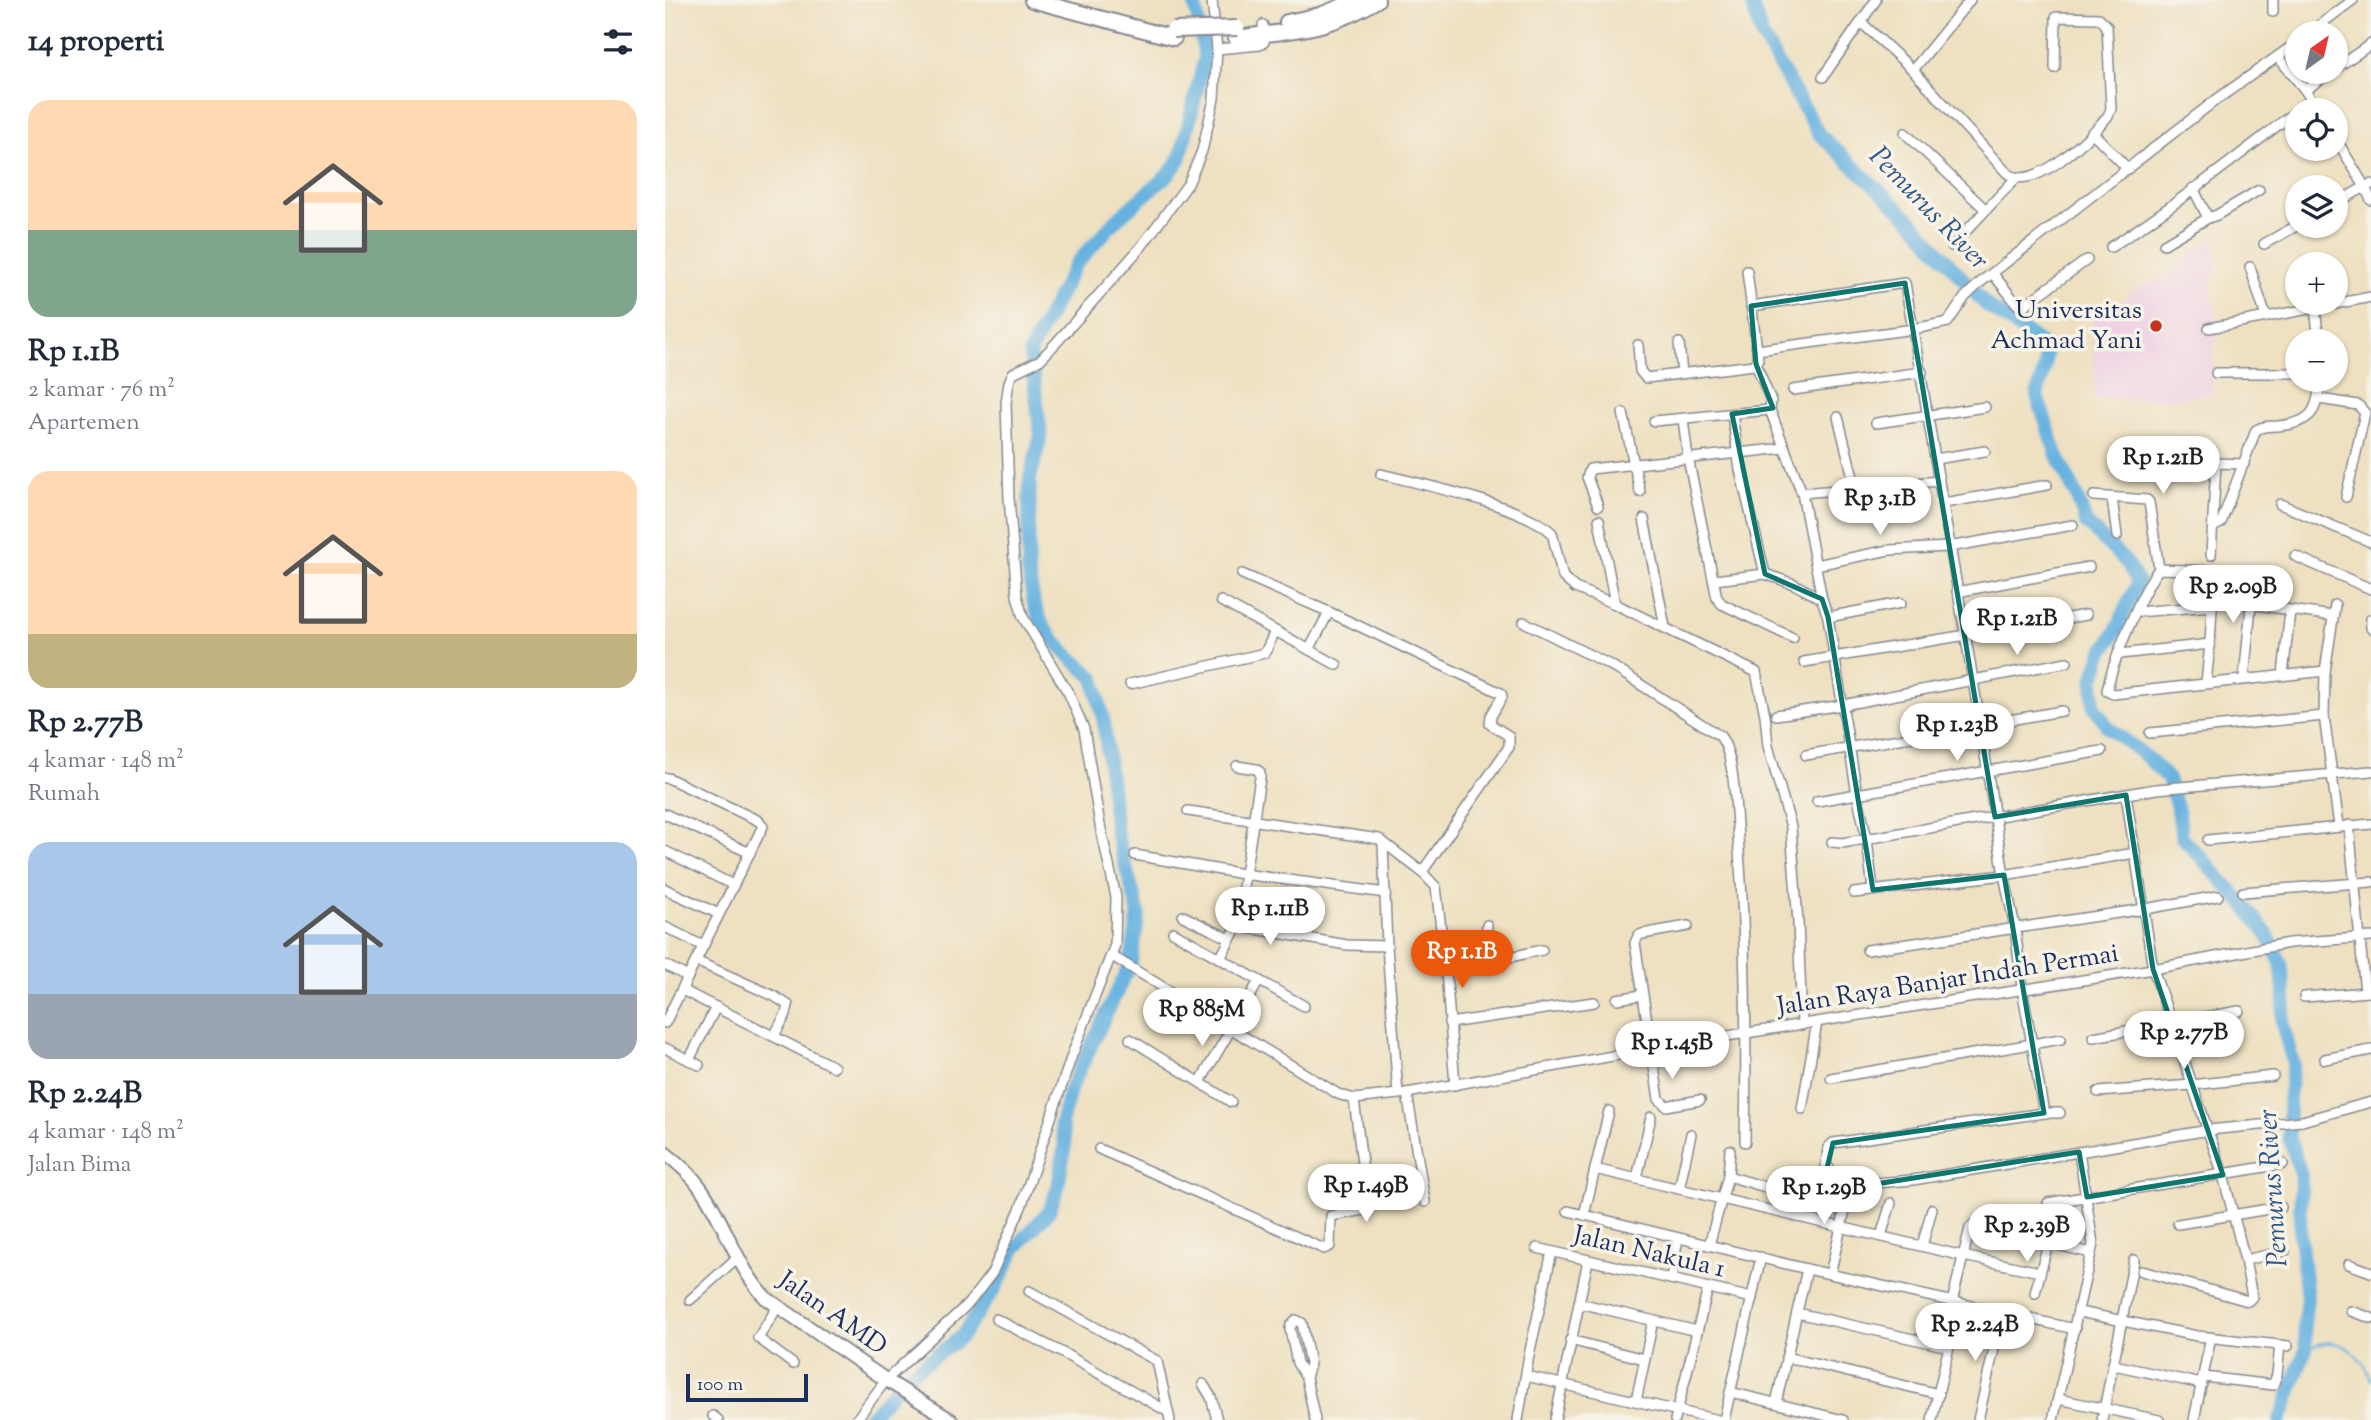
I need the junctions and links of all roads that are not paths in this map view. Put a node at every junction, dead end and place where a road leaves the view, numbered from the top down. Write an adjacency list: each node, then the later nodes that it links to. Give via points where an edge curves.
1 (1033, 0): 15 (main road)
2 (1068, 0): 15 (main road)
3 (1212, 0): 17 (street)
4 (1358, 0): 11 (main road)
5 (1377, 0): 11 (main road)
6 (1877, 0): 12 (street)
7 (1970, 0): 22 (street)
8 (2273, 0): 10 (street)
9 (2353, 0): 13 (street)
10 (2273, 12)
11 (1331, 17): 14 (main road)
12 (1863, 21): 22 (street); 23 (street)
13 (2325, 21)
14 (1263, 30): 15 (main road, bridge); 17 (street, via 1260,45)
15 (1174, 34)
16 (2371, 44): 20 (street)
17 (1217, 49): 204 (street, via 1212,110 1188,184 1141,247 1040,360 1013,373 1006,403 1017,596 1023,617 1069,694 1084,729 1116,897)
18 (2285, 52): 19 (street)
19 (2278, 57): 25 (street); 31 (street)
20 (2349, 59)
21 (2055, 68): 28 (street, via 2056,17 2099,18 2106,23 2111,108)
22 (1913, 70): 32 (street)
23 (1823, 77)
24 (2314, 84): 25 (street)
25 (2305, 90): 26 (street)
26 (2310, 98)
27 (2285, 119): 34 (street)
28 (2092, 132): 31 (street); 32 (street, via 2049,169)
29 (1905, 133): 38 (street)
30 (2348, 156): 33 (street)
31 (2129, 169): 48 (street)
32 (2016, 178): 38 (street)
33 (2368, 185): 36 (street); 37 (street)
34 (2193, 188): 39 (street); 44 (street)
35 (2259, 190): 39 (street)
36 (2348, 196)
37 (2371, 200)
38 (1986, 210): 43 (street)
39 (2208, 218): 41 (street)
40 (2285, 232): 42 (street)
41 (2164, 244)
42 (2264, 244)
43 (1952, 246)
44 (2111, 247)
45 (2087, 260): 48 (street, via 2022,307)
46 (2250, 267): 53 (street)
47 (1748, 271): 51 (street)
48 (1993, 274): 55 (street, via 1965,297 1948,322)
49 (2371, 297): 50 (street)
50 (2348, 302)
51 (1751, 306): 55 (street, via 1905,283); 58 (street)
52 (2285, 314): 53 (street)
53 (2266, 317): 54 (street)
54 (2209, 328)
55 (1914, 329): 58 (street); 60 (street)
56 (1679, 343): 63 (street)
57 (1638, 345): 63 (street, via 1643,377)
58 (1758, 350): 59 (street)
59 (1756, 363): 63 (street); 68 (street)
60 (1922, 372): 64 (street); 71 (street)
61 (2216, 373): 62 (street)
62 (2285, 373)
63 (1682, 374)
64 (1793, 390)
65 (2320, 392): 66 (street)
66 (2319, 399): 82 (street, via 2304,421 2256,430); 91 (street, via 2358,405 2365,413)
67 (1985, 407): 71 (street)
68 (1770, 410): 70 (street); 76 (street)
69 (1622, 414): 81 (street)
70 (1732, 414): 73 (street); 78 (street)
71 (1928, 415): 75 (street); 80 (street)
72 (1838, 416): 86 (street)
73 (1683, 418): 74 (street); 79 (street)
74 (1654, 421)
75 (1876, 422)
76 (1785, 448): 78 (street); 88 (street)
77 (1985, 451): 80 (street)
78 (1737, 452): 79 (street); 108 (street)
79 (1688, 458): 81 (street); 110 (street)
80 (1935, 459): 84 (street)
81 (1634, 463): 87 (street); 94 (street, via 1588,471)
82 (2244, 464): 98 (street, via 2221,523); 98 (street, via 2216,463)
83 (1381, 474): 117 (street, via 1467,496 1539,523 1552,533 1567,582)
84 (1939, 481): 86 (street); 92 (street)
85 (2047, 485): 92 (street)
86 (1856, 489): 88 (street)
87 (1640, 492)
88 (1802, 492): 104 (street)
89 (2094, 496): 90 (street)
90 (2112, 498): 99 (street); 106 (street, via 2150,502)
91 (2346, 498)
92 (1944, 503): 101 (street)
93 (2280, 504): 100 (street)
94 (1598, 506)
95 (1644, 519): 128 (street)
96 (1599, 520): 117 (street)
97 (2073, 525): 101 (street)
98 (2213, 527): 102 (street)
99 (2117, 536)
100 (2371, 542)
101 (1949, 547): 104 (street, via 1889,550); 112 (street)
102 (2211, 555)
103 (2295, 556): 111 (street)
104 (1816, 565): 113 (street)
105 (2089, 567): 112 (street)
106 (2159, 569): 116 (street, via 2214,571); 122 (street)
107 (1242, 574): 121 (street)
108 (1765, 574): 110 (street); 113 (street)
109 (2254, 574): 118 (street)
110 (1714, 580): 132 (street, via 1722,604)
111 (2371, 589)
112 (1958, 592): 131 (street)
113 (1822, 599): 125 (street)
114 (1221, 601): 130 (street)
115 (1901, 603): 125 (street)
116 (2213, 603): 118 (street); 122 (street); 133 (street)
117 (1615, 604): 128 (street)
118 (2250, 605): 120 (street); 143 (street)
119 (2335, 606): 124 (street)
120 (2290, 611): 124 (street); 141 (street)
121 (1329, 612): 134 (street); 177 (street, via 1501,693 1490,724 1509,736 1509,747)
122 (2136, 612): 135 (street)
123 (2086, 615): 131 (street)
124 (2333, 616): 140 (street)
125 (1828, 617): 136 (street)
126 (2371, 619): 129 (street)
127 (1524, 622): 230 (street, via 1612,666 1723,739 1734,791 1739,852)
128 (1665, 627): 228 (street, via 1756,672 1767,746 1791,827)
129 (2371, 628)
130 (1275, 631): 134 (street); 145 (street, via 1265,653)
131 (1964, 636): 136 (street); 142 (street)
132 (1794, 638)
133 (2210, 644): 135 (street); 144 (street)
134 (1309, 650): 139 (street)
135 (2120, 653): 144 (street, via 2109,693)
136 (1834, 658): 137 (street); 146 (street)
137 (1804, 662)
138 (2067, 662): 142 (street)
139 (1337, 665)
140 (2325, 671): 141 (street); 149 (street)
141 (2283, 675): 143 (street)
142 (1973, 680): 146 (street); 150 (street)
143 (2244, 680): 144 (street)
144 (2206, 683)
145 (1130, 684)
146 (1843, 705): 148 (street); 152 (street)
147 (2062, 711): 150 (street)
148 (1776, 715)
149 (2324, 716): 151 (street); 158 (street)
150 (1980, 725): 152 (street); 157 (street)
151 (2150, 733)
152 (1849, 748): 154 (street); 160 (street)
153 (2102, 751): 157 (street)
154 (1806, 755)
155 (1237, 766): 166 (street, via 1259,772)
156 (2371, 771): 158 (street)
157 (1987, 773): 160 (street); 165 (street)
158 (2332, 774): 161 (street); 168 (street)
159 (665, 778): 174 (street, via 759,821 762,831)
160 (1857, 794): 162 (street); 169 (street)
161 (2126, 795): 165 (street); 175 (street)
162 (1817, 801)
163 (1188, 811): 166 (street)
164 (665, 814): 174 (street)
165 (1995, 817): 169 (street); 179 (street)
166 (1252, 821): 172 (street, via 1372,836); 178 (street)
167 (2371, 824): 168 (street)
168 (2344, 826): 170 (street); 181 (street)
169 (1867, 839): 171 (street); 184 (street)
170 (2208, 840)
171 (1832, 842)
172 (1384, 844): 177 (street); 187 (street)
173 (665, 851): 182 (street)
174 (750, 853): 182 (street)
175 (2135, 853): 179 (street); 189 (street)
176 (1135, 855): 178 (street)
177 (1422, 872): 210 (street, via 1438,892)
178 (1243, 874): 187 (street); 193 (street)
179 (2004, 875): 184 (street); 196 (street)
180 (2371, 882): 181 (street)
181 (2355, 883): 186 (street); 198 (street)
182 (733, 885): 190 (street)
183 (665, 889): 190 (street)
184 (1873, 890): 185 (street)
185 (1854, 892)
186 (2243, 892)
187 (1385, 893): 201 (street)
188 (2218, 896): 189 (street)
189 (2145, 909): 196 (street); 209 (street)
190 (719, 914): 200 (street)
191 (1183, 916): 199 (street)
192 (1487, 925): 207 (street)
193 (1237, 926): 199 (street); 201 (street, via 1347,945)
194 (1688, 926): 216 (street, via 1636,938)
195 (665, 927): 200 (street)
196 (2015, 927): 203 (street); 213 (street)
197 (1173, 932): 205 (street)
198 (2366, 937): 209 (street, Jalan Raya Banjar Indah Permai, via 2290,943); 215 (street)
199 (1230, 939): 205 (street)
200 (703, 946): 206 (street)
201 (1387, 946): 247 (street)
202 (1542, 950): 207 (street)
203 (1867, 950)
204 (1115, 958): 229 (street); 334 (street, via 1073,1055 1021,1208 992,1273 969,1303)
205 (1220, 959): 212 (street)
206 (696, 961): 211 (street); 231 (street, via 787,1005)
207 (1485, 961): 210 (street)
208 (665, 965): 211 (street)
209 (2153, 969): 213 (street, Jalan Raya Banjar Indah Permai); 227 (street)
210 (1446, 971): 226 (street)
211 (688, 976): 214 (street)
212 (1259, 981): 221 (street); 229 (street)
213 (2022, 988): 224 (street, Jalan Raya Banjar Indah Permai); 235 (street)
214 (683, 990): 220 (street); 222 (street)
215 (2368, 992): 217 (street)
216 (1642, 995): 218 (street); 237 (street)
217 (2304, 997)
218 (1616, 999)
219 (1594, 1002): 226 (street)
220 (669, 1006): 225 (street)
221 (1304, 1006)
222 (716, 1007): 231 (street); 236 (street, via 694,1062)
223 (2239, 1011): 227 (street)
224 (1817, 1022): 228 (street, Jalan Raya Banjar Indah Permai); 252 (street)
225 (665, 1023)
226 (1449, 1023): 244 (street)
227 (2171, 1023): 232 (street); 245 (street)
228 (1802, 1025): 230 (street, Jalan Raya Banjar Indah Permai)
229 (1230, 1030): 243 (street); 248 (street)
230 (1747, 1034): 237 (street, Jalan Raya Banjar Indah Permai); 259 (street)
231 (774, 1036): 240 (street)
232 (2093, 1037)
233 (1130, 1039): 243 (street)
234 (2061, 1039): 235 (street)
235 (2033, 1043): 242 (street); 254 (street)
236 (665, 1048)
237 (1651, 1050): 244 (street, Jalan Raya Banjar Indah Permai); 249 (street, via 1663,1104)
238 (2371, 1050): 239 (street)
239 (2325, 1059)
240 (834, 1067)
241 (2273, 1076): 245 (street)
242 (1831, 1078)
243 (1200, 1082): 250 (street)
244 (1455, 1085): 247 (street, Jalan Raya Banjar Indah Permai)
245 (2192, 1085): 246 (street); 257 (street)
246 (2098, 1092)
247 (1402, 1093): 248 (street, Jalan Raya Banjar Indah Permai); 273 (street)
248 (1354, 1100): 260 (street, via 1367,1203 1364,1210 1331,1216 1330,1246 1324,1249)
249 (1700, 1100)
250 (1231, 1102)
251 (2371, 1102): 257 (street, via 2302,1121)
252 (1802, 1109)
253 (1609, 1111): 265 (street)
254 (2044, 1113): 255 (street); 269 (street, via 1833,1143 1826,1165)
255 (2060, 1113)
256 (1651, 1117): 268 (street)
257 (2209, 1129): 262 (street); 267 (street)
258 (1691, 1135): 270 (street)
259 (1745, 1142)
260 (1099, 1149)
261 (1730, 1150): 266 (street)
262 (2079, 1152): 269 (street, via 1913,1180); 271 (street)
263 (665, 1153): 293 (street, Jalan AMD, via 701,1188)
264 (2283, 1164): 267 (street)
265 (1595, 1169): 268 (street); 280 (street)
266 (1728, 1175): 272 (street); 278 (street)
267 (2223, 1175): 271 (street); 281 (street)
268 (1637, 1178): 270 (street)
269 (1851, 1185): 278 (street)
270 (1679, 1189): 272 (street)
271 (2087, 1197): 275 (street); 292 (street)
272 (1722, 1198): 283 (street); 287 (street)
273 (1425, 1202)
274 (1891, 1203): 284 (street)
275 (2048, 1203)
276 (2281, 1207): 281 (street)
277 (1932, 1209): 288 (street)
278 (1843, 1210): 283 (street)
279 (1568, 1211): 280 (street)
280 (1584, 1215): 285 (street)
281 (2232, 1216): 282 (street); 298 (street)
282 (2178, 1224)
283 (1840, 1226): 284 (street); 304 (street)
284 (1881, 1236): 288 (street)
285 (1678, 1238): 287 (street); 305 (street)
286 (2048, 1243): 292 (street); 294 (street, via 1973,1225); 302 (street)
287 (1709, 1245): 295 (street)
288 (1922, 1246): 294 (street)
289 (1537, 1248): 291 (street, Jalan Nakula 1)
290 (2285, 1251): 298 (street)
291 (1552, 1252): 296 (street, Jalan Nakula 1); 331 (street)
292 (2091, 1253): 315 (street)
293 (739, 1256): 310 (street); 313 (street, Jalan AMD, via 759,1291)
294 (1963, 1256): 302 (street); 312 (street)
295 (1761, 1257): 300 (street); 309 (street)
296 (1588, 1260): 305 (street, Jalan Nakula 1); 311 (street)
297 (2134, 1260): 321 (street)
298 (2245, 1260): 301 (street, via 2252,1296 2248,1301)
299 (2349, 1264): 303 (street)
300 (1807, 1269): 304 (street); 316 (street)
301 (2142, 1271)
302 (2040, 1272): 308 (street)
303 (2371, 1272)
304 (1830, 1274): 312 (street)
305 (1671, 1279): 306 (street, Jalan Nakula 1)
306 (1707, 1288): 309 (street, Jalan Nakula 1); 323 (street)
307 (1029, 1291): 343 (street, via 1157,1361)
308 (2035, 1293)
309 (1752, 1298): 337 (street)
310 (690, 1300)
311 (1579, 1303): 320 (street); 325 (street)
312 (1955, 1303): 317 (street); 326 (street)
313 (777, 1308): 329 (street, via 758,1338); 334 (street, Jalan AMD)
314 (2351, 1311): 318 (street)
315 (2079, 1312): 321 (street); 322 (street)
316 (1797, 1313): 326 (street); 327 (street)
317 (2002, 1313): 322 (street); 355 (street)
318 (2371, 1318)
319 (996, 1319): 343 (street, via 1059,1350)
320 (1653, 1321): 323 (street); 328 (street)
321 (2122, 1321): 324 (street); 330 (street)
322 (2075, 1329): 339 (street)
323 (1697, 1331): 344 (street)
324 (2211, 1337): 333 (street); 333 (street, via 2284,1345 2273,1385)
325 (1570, 1340): 328 (street); 335 (street)
326 (1949, 1347): 338 (street)
327 (1786, 1357): 338 (street); 341 (street)
328 (1644, 1359): 340 (street)
329 (793, 1364)
330 (2114, 1365): 333 (street); 342 (street)
331 (1525, 1376): 335 (street); 349 (street)
332 (1306, 1378): 332 (street, via 1297,1363 1290,1329 1296,1320 1302,1323 1310,1364); 348 (street)
333 (2203, 1380): 359 (street)
334 (888, 1381): 345 (street); 346 (street, Jalan AMD)
335 (1561, 1382): 340 (street); 350 (street)
336 (1203, 1384): 347 (street)
337 (1730, 1392): 341 (street); 352 (street)
338 (1939, 1394): 354 (street)
339 (2058, 1399): 342 (street); 356 (street)
340 (1636, 1401): 344 (street)
341 (1776, 1403): 353 (street)
342 (2105, 1408): 357 (street); 358 (street)
343 (1168, 1415)
344 (1676, 1415): 351 (street)
345 (856, 1420)
346 (951, 1420)
347 (1217, 1420)
348 (1315, 1420)
349 (1518, 1420)
350 (1555, 1420)
351 (1719, 1420)
352 (1724, 1420)
353 (1843, 1420)
354 (1932, 1420)
355 (1978, 1420)
356 (2053, 1420)
357 (2102, 1420)
358 (2159, 1420)
359 (2194, 1420)

